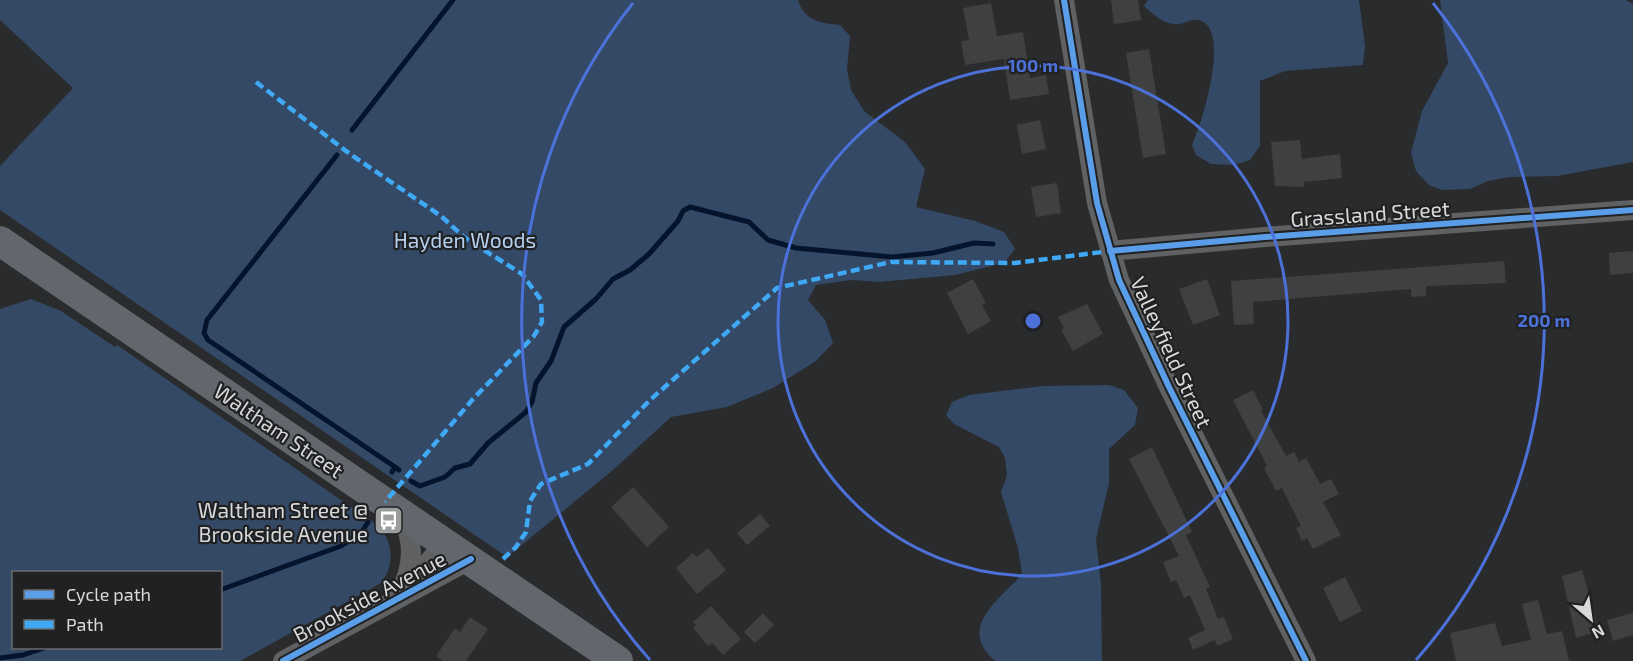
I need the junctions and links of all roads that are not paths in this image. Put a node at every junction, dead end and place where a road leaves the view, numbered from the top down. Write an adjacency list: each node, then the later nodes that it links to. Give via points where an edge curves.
1 (1064, 0): 4 (street, Valleyfield Street, via 1097,203)
2 (1633, 210): 4 (street, Grassland Street)
3 (0, 241): 5 (main road, Waltham Street)
4 (1110, 251): 11 (street, Valleyfield Street, via 1119,280 1164,376)
5 (398, 510): 6 (main road, Waltham Street); 8 (street, via 408,531 411,555 407,577)
6 (446, 542): 7 (main road, Waltham Street); 8 (street, Brookside Avenue)
7 (471, 559): 8 (street, Brookside Avenue); 10 (main road, Waltham Street)
8 (391, 601): 9 (street, Brookside Avenue)
9 (283, 661)
10 (618, 661)
11 (1306, 661)

